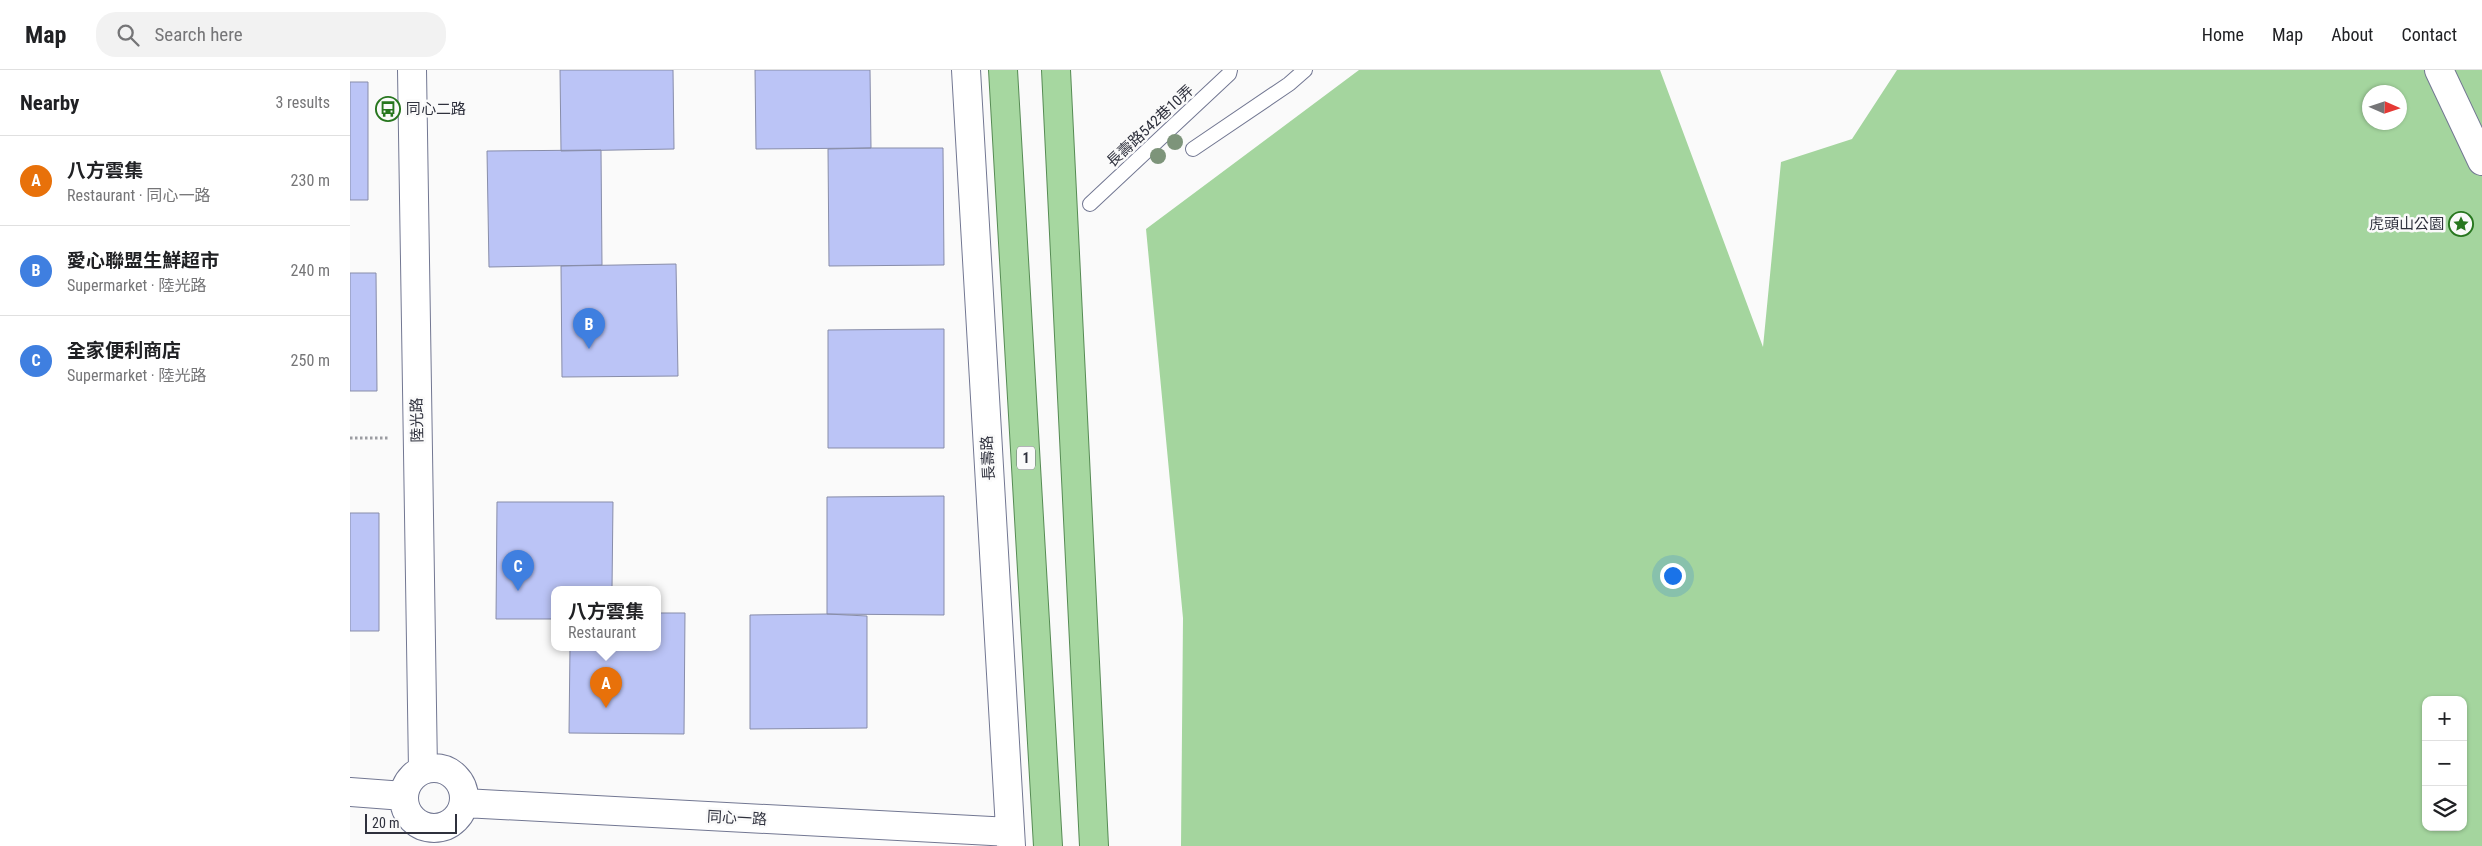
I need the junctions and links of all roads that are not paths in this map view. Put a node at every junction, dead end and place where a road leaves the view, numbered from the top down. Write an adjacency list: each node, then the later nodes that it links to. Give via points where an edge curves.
1 (412, 70): 12 (street, 陸光路)
2 (419, 70): 12 (street, 陸光路)
3 (966, 70): 17 (street, 長壽路)
4 (1003, 70): 18 (main road, 1)
5 (1056, 70): 19 (main road)
6 (1230, 70): 11 (lane, 長壽路542巷10弄)
7 (1305, 70): 9 (lane)
8 (2439, 70): 10 (street)
9 (1193, 149)
10 (2482, 161)
11 (1090, 204)
12 (427, 769): 14 (street, via 410,780); 15 (street, via 449,772 456,778 461,785)
13 (350, 792): 14 (street)
14 (404, 796): 16 (street, via 409,815)
15 (464, 803): 16 (street, via 456,818); 17 (street, 同心一路)
16 (433, 837)
17 (1010, 839)
18 (1048, 846)
19 (1094, 846)

